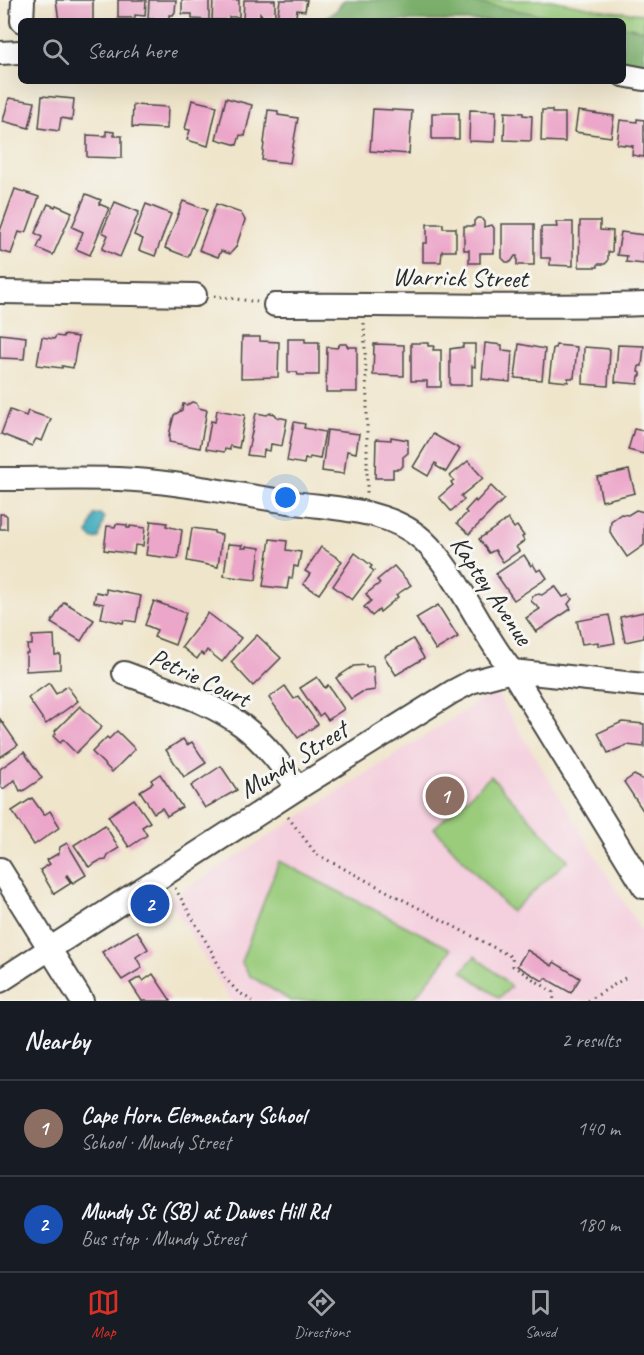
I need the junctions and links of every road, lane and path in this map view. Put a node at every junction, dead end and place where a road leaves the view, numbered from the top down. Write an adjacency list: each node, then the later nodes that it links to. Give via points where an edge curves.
1 (22, 0): 2 (street)
2 (22, 18)
3 (0, 52): 4 (street)
4 (18, 52)
5 (626, 76): 6 (street)
6 (644, 79)
7 (0, 291): 8 (street)
8 (195, 295): 11 (path)
9 (363, 303): 10 (street, Warrick Street, via 550,307); 11 (street, Warrick Street); 13 (path)
10 (644, 304)
11 (275, 305)
12 (0, 479): 13 (street, Kaptey Avenue, via 152,482)
13 (366, 513): 14 (street, Kaptey Avenue, via 399,525 422,540 451,576)
14 (512, 671): 16 (street, Mundy Street); 17 (street, Mundy Street, via 471,682 452,692); 21 (street, Kaptey Avenue)
15 (124, 673): 17 (street, Petrie Court, via 198,701 242,726 265,746)
16 (644, 685)
17 (298, 788): 20 (street, Mundy Street)
18 (284, 814): 27 (path, via 316,854 512,957 513,966 553,992)
19 (0, 869): 22 (street)
20 (166, 874): 22 (street, Mundy Street); 26 (path, via 225,978)
21 (644, 887)
22 (50, 948): 24 (street, Mundy Street); 25 (street)
23 (625, 978): 28 (path)
24 (0, 981)
25 (82, 1001)
26 (252, 1001)
27 (554, 1001)
28 (588, 1001)

